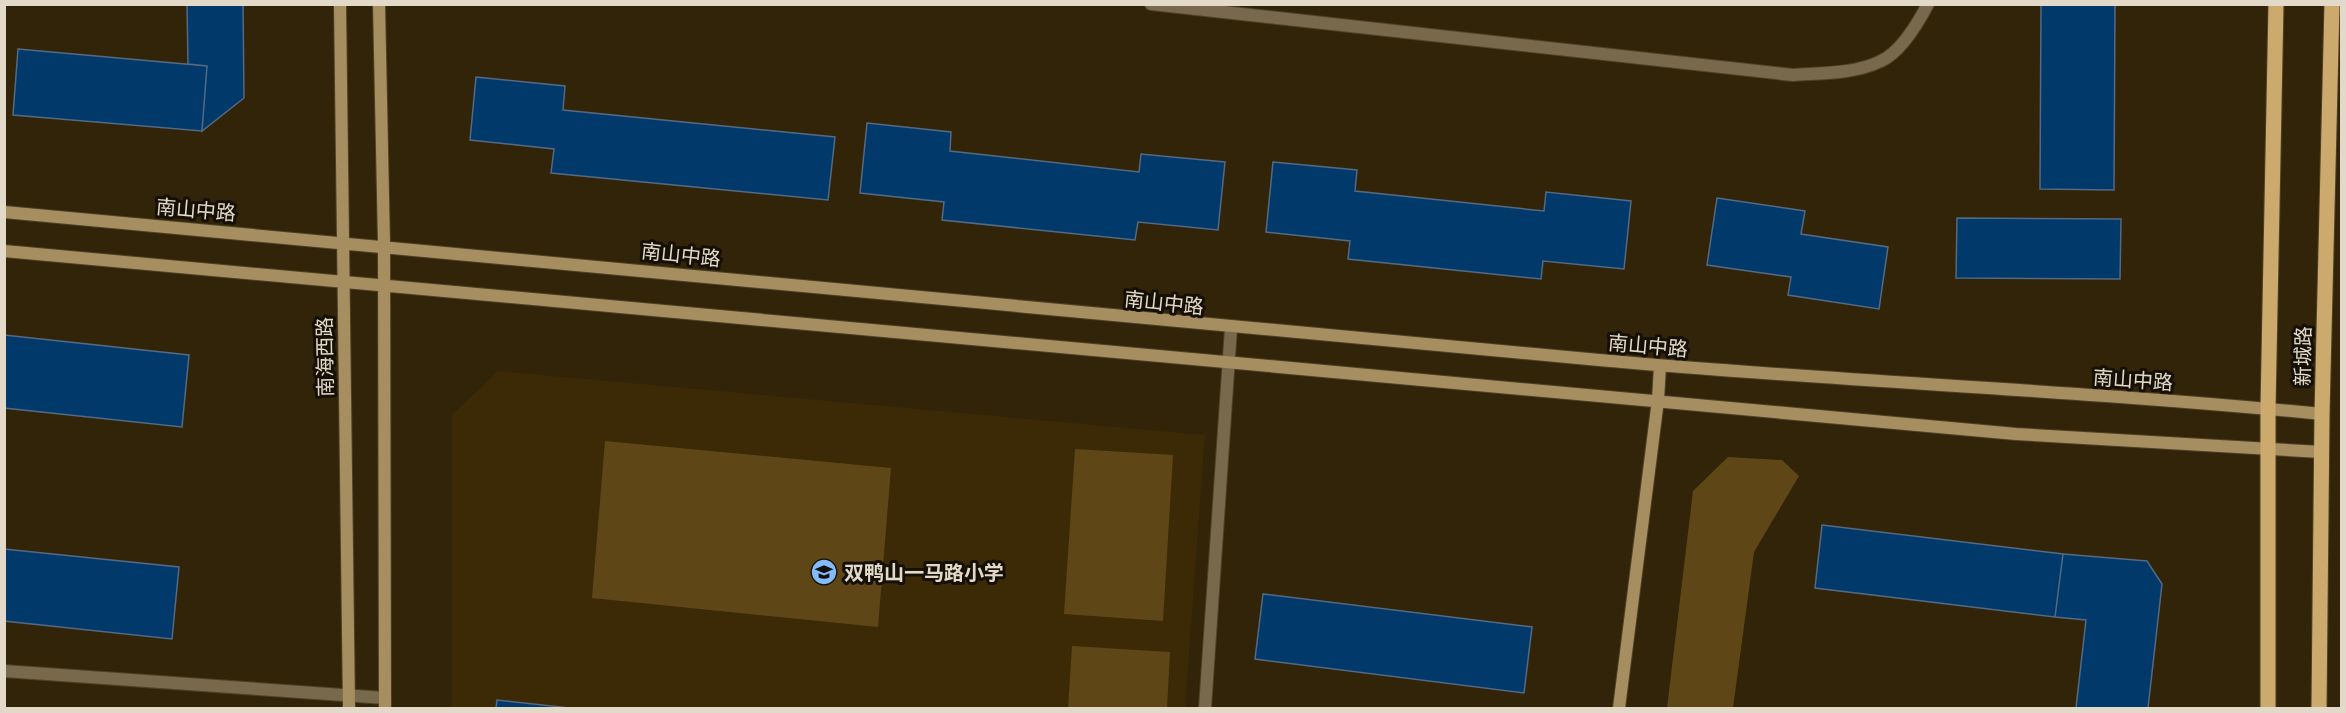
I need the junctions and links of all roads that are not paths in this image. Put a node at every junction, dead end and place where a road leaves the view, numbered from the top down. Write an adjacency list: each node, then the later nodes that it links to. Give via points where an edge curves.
1 (340, 4): 8 (street, 南海西路)
2 (379, 4): 9 (street)
3 (1151, 4): 4 (street, via 1793,75 1838,72 1882,61 1911,34)
4 (1929, 4)
5 (2276, 4): 17 (main road, 新城路)
6 (2332, 4): 18 (main road, 新城路)
7 (4, 212): 8 (street, 南山中路)
8 (341, 240): 9 (street, 南山中路); 11 (street, 南海西路)
9 (384, 244): 12 (street); 13 (street, 南山中路)
10 (4, 251): 11 (street)
11 (342, 281): 12 (street); 22 (street, 南海西路)
12 (384, 284): 14 (street); 23 (street)
13 (1231, 328): 14 (street); 15 (street, 南山中路)
14 (1229, 364): 16 (street); 24 (street)
15 (1660, 366): 16 (street); 17 (street, 南山中路)
16 (1658, 400): 19 (street, via 2016,434); 25 (street)
17 (2268, 408): 18 (street, 南山中路); 19 (main road, 新城路)
18 (2322, 414): 20 (main road, 新城路)
19 (2270, 449): 20 (street); 26 (main road, 新城路)
20 (2321, 452): 27 (main road, 新城路)
21 (4, 670): 22 (street)
22 (349, 702): 23 (street)
23 (385, 703)
24 (1205, 708)
25 (1619, 708)
26 (2268, 708)
27 (2319, 708)

